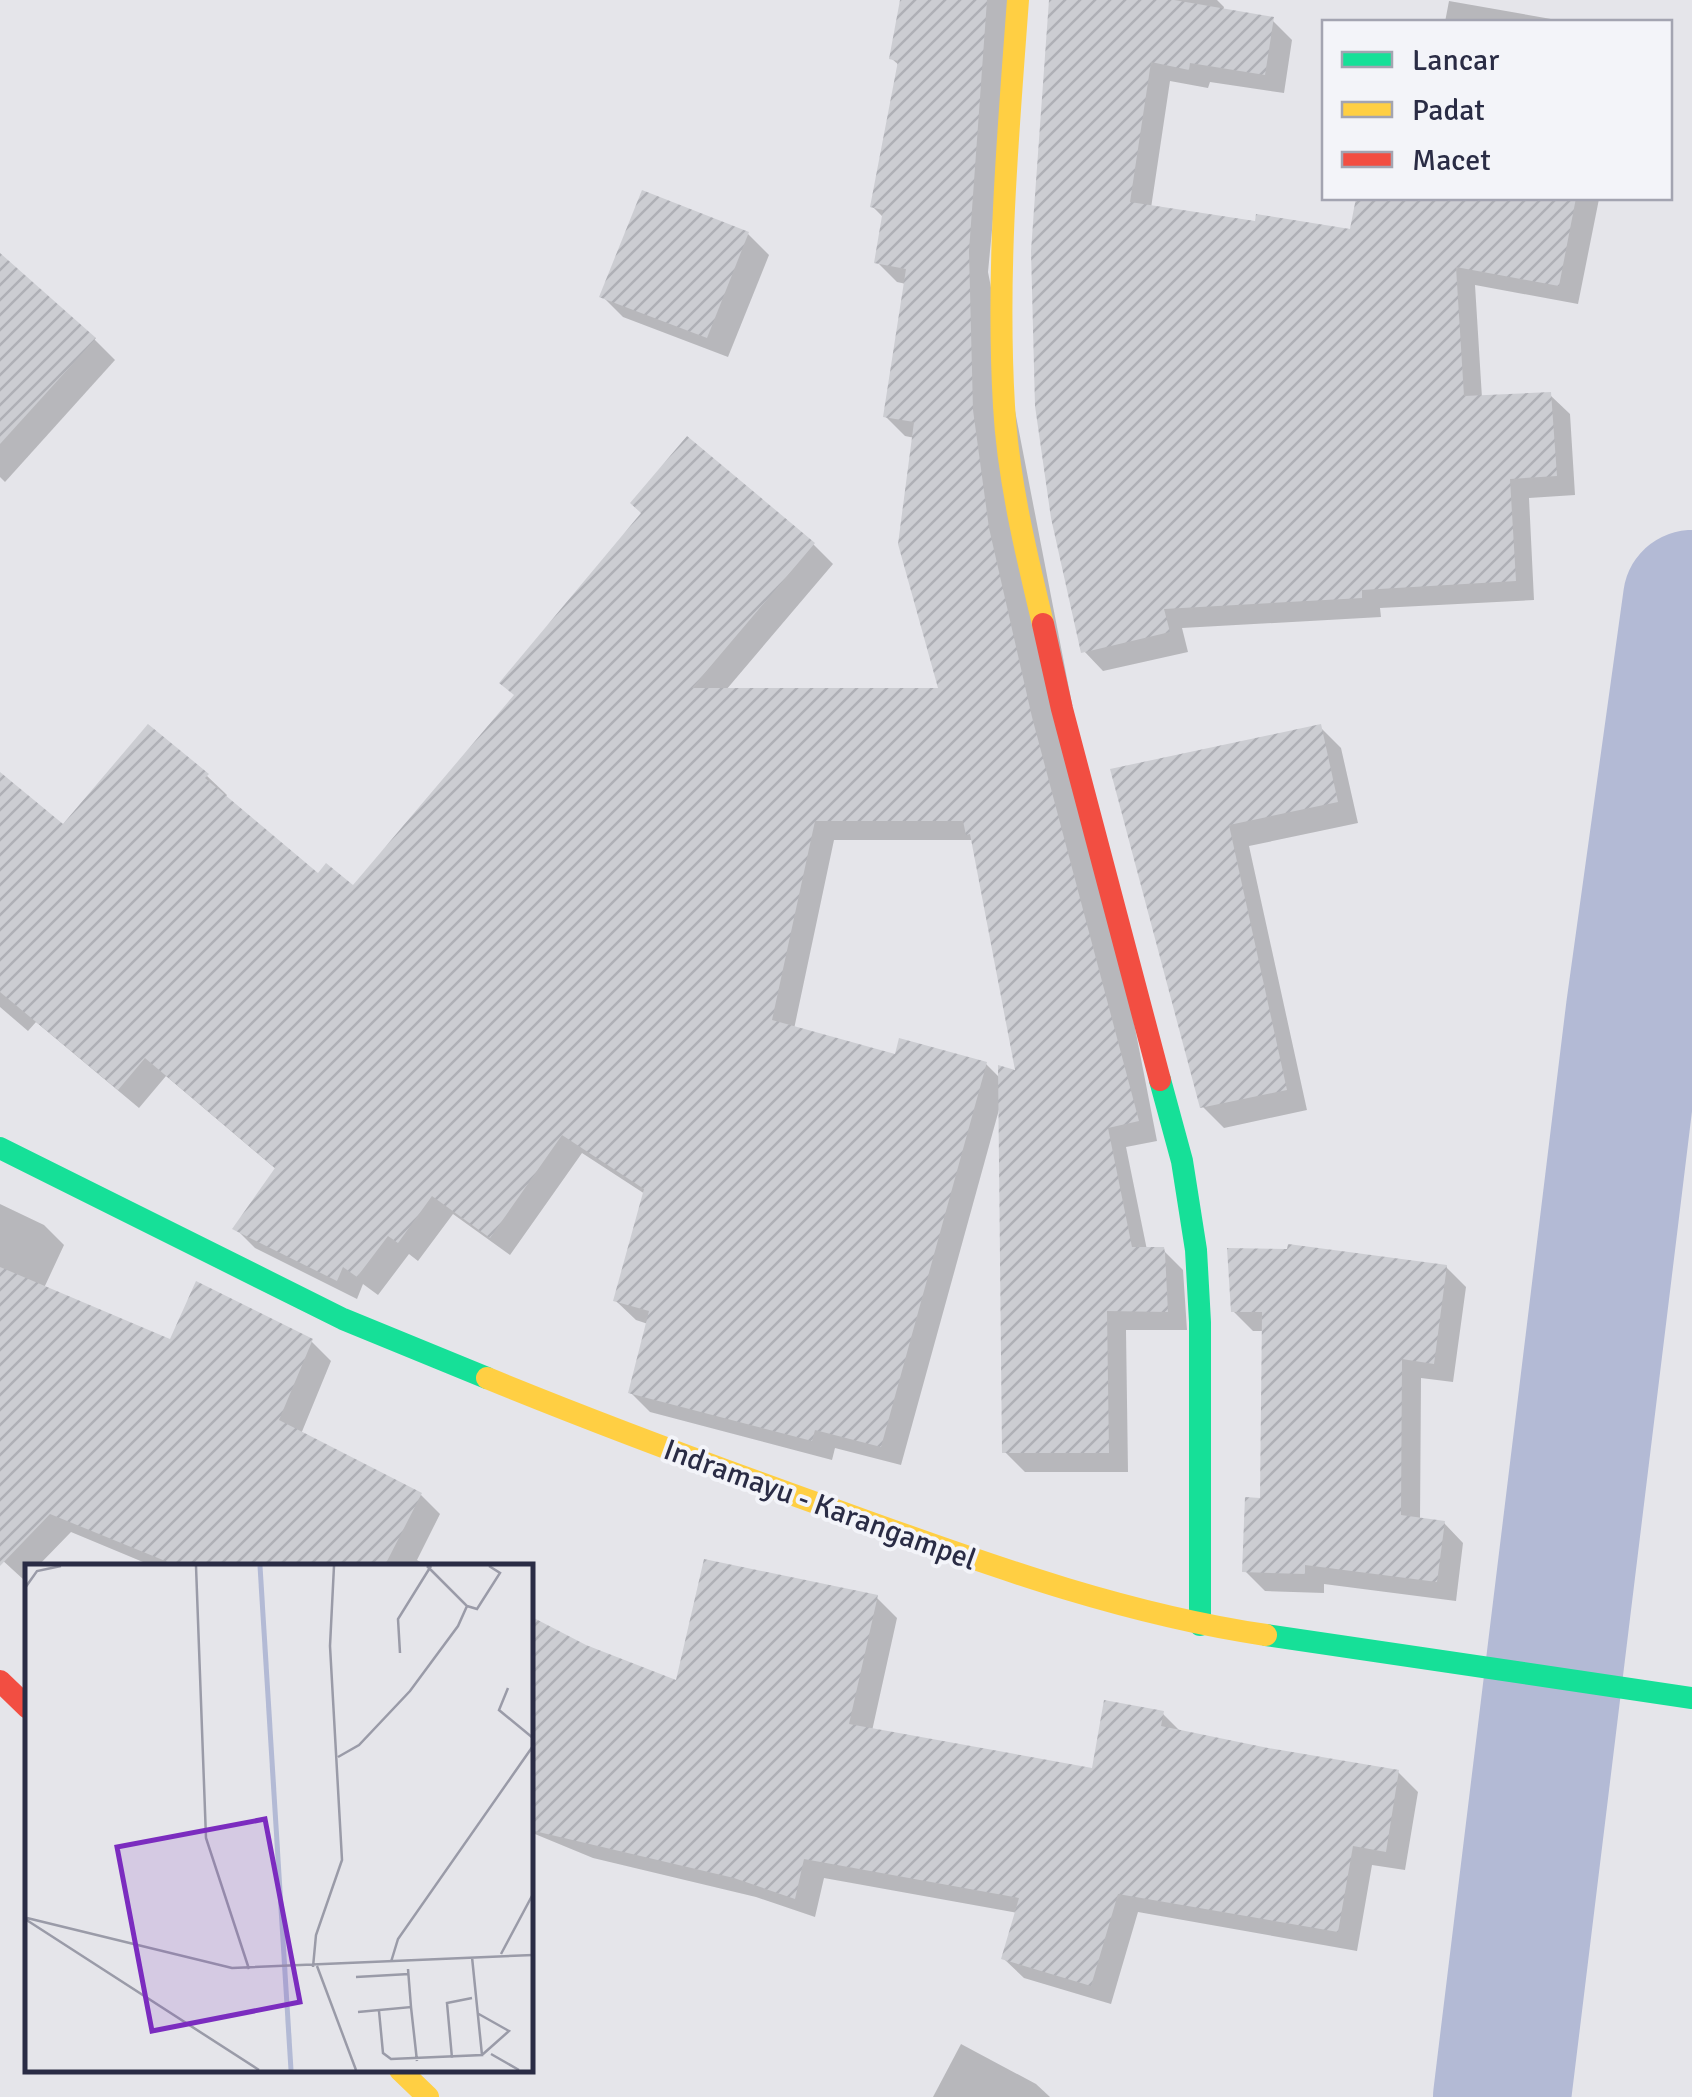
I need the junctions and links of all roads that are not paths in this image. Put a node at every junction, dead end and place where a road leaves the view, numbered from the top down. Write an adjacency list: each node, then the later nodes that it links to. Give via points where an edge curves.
1 (1018, 0): 3 (street, via 1000,250 1004,409 1020,524 1062,709 1182,1160 1200,1322)
2 (0, 1148): 3 (street, Indramayu - Karangampel, via 343,1320 640,1441 1014,1574)
3 (1200, 1624): 5 (street, Indramayu - Karangampel)
4 (0, 1681): 6 (street)
5 (1692, 1698)
6 (25, 1705)
7 (402, 2072): 8 (street)
8 (428, 2097)

